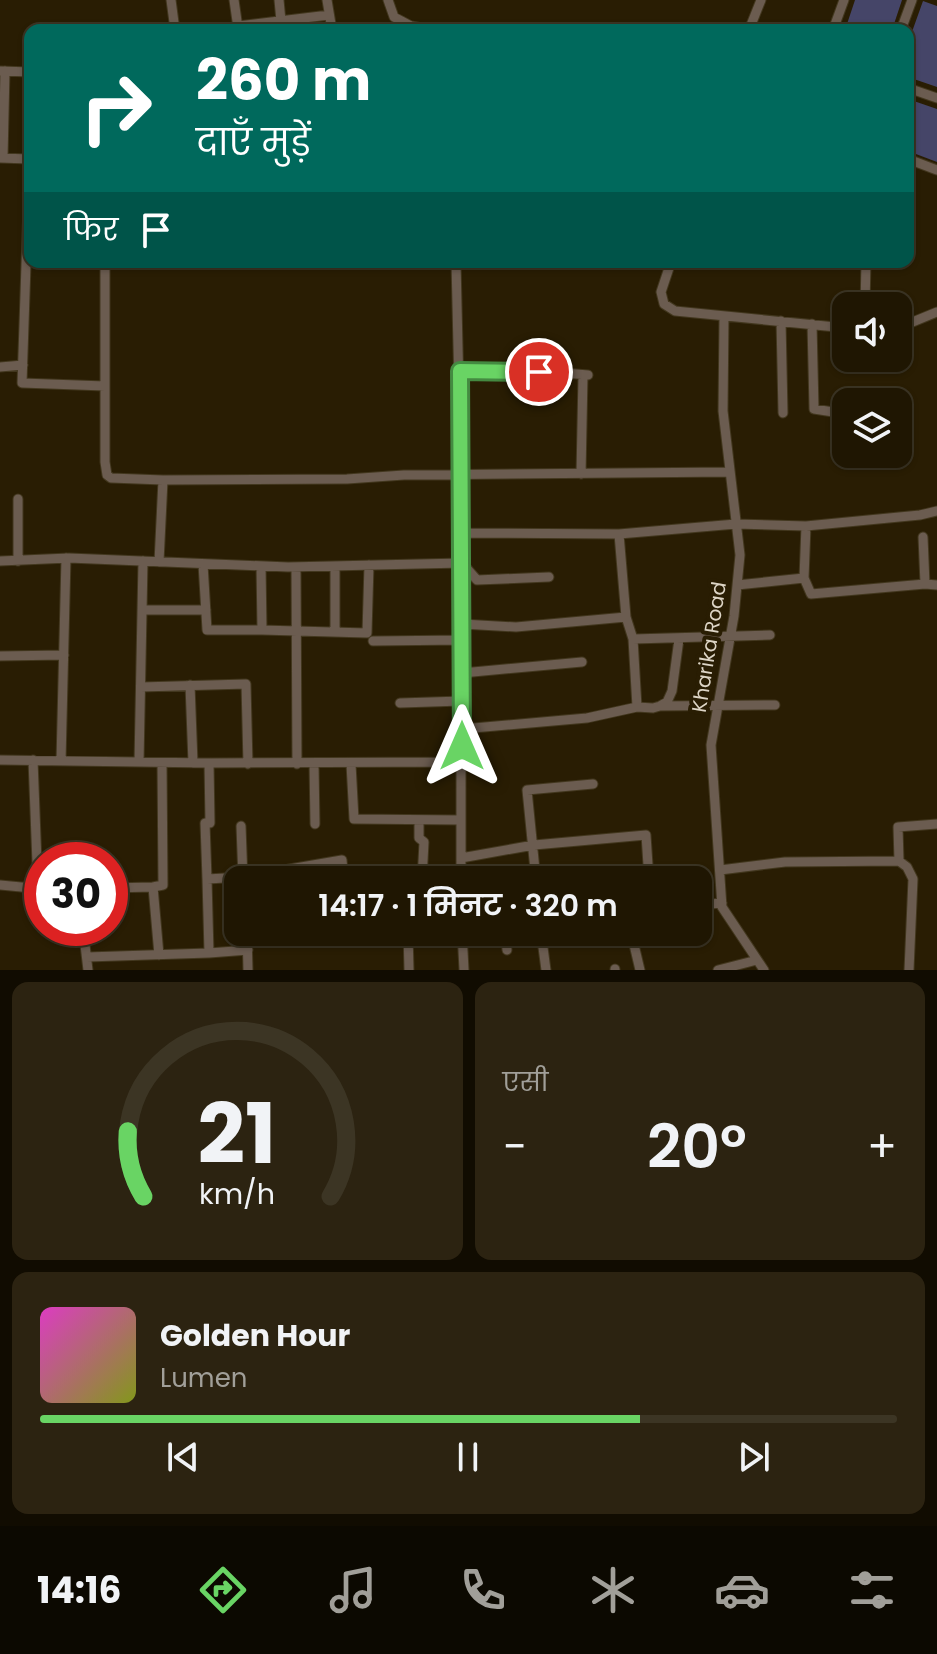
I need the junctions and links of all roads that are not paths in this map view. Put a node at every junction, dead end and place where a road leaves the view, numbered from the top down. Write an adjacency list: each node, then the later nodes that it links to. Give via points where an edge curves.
1 (171, 0): 11 (street)
2 (234, 0): 12 (street)
3 (279, 0): 10 (street)
4 (327, 0): 9 (street)
5 (388, 0): 15 (street, via 394,17)
6 (761, 0): 16 (street)
7 (844, 0): 17 (street)
8 (912, 0): 18 (street)
9 (329, 15): 10 (street); 14 (street)
10 (281, 21): 13 (street)
11 (174, 24)
12 (237, 24)
13 (263, 24)
14 (331, 24)
15 (407, 24)
16 (751, 24)
17 (835, 24)
18 (903, 24)
19 (3, 71): 20 (street); 23 (street)
20 (24, 72)
21 (914, 90): 22 (street)
22 (937, 98)
23 (2, 117): 24 (street)
24 (1, 158): 25 (street)
25 (24, 159)
26 (914, 161): 27 (street)
27 (937, 170)
28 (27, 268): 40 (street)
29 (105, 268): 43 (street)
30 (456, 268): 42 (street)
31 (669, 268): 35 (street, via 661,292 664,304 675,311)
32 (866, 268): 33 (street)
33 (865, 292)
34 (937, 312): 37 (street)
35 (724, 316): 36 (street); 46 (street, Kharika Road, via 723,411)
36 (781, 321): 38 (street); 45 (street)
37 (912, 322)
38 (812, 324): 39 (street); 44 (street, via 814,409)
39 (832, 326)
40 (23, 365): 41 (street); 43 (street, via 22,383)
41 (0, 367)
42 (460, 371): 47 (street, via 586,375); 48 (street)
43 (105, 386): 49 (street, via 107,475)
44 (832, 412)
45 (783, 413)
46 (730, 472): 47 (street); 52 (street, Kharika Road)
47 (581, 474): 48 (street)
48 (461, 475): 49 (street); 54 (street)
49 (163, 480): 61 (street)
50 (18, 499): 59 (street)
51 (937, 511): 53 (street)
52 (736, 524): 53 (street); 55 (street); 71 (street, Kharika Road)
53 (806, 526): 69 (street)
54 (462, 533): 55 (street); 62 (street)
55 (619, 534): 75 (street)
56 (923, 537): 70 (street)
57 (66, 558): 59 (street); 60 (street); 86 (street)
58 (0, 561): 59 (street)
59 (18, 561)
60 (143, 561): 61 (street); 73 (street)
61 (159, 562): 63 (street)
62 (462, 563): 64 (street); 68 (street, via 477,580); 76 (street)
63 (203, 564): 65 (street); 74 (street)
64 (369, 565): 66 (street); 79 (street, via 367,633)
65 (261, 566): 67 (street); 78 (street)
66 (335, 566): 67 (street); 79 (street)
67 (296, 567): 77 (street)
68 (549, 577)
69 (804, 578): 70 (street, via 811,594); 71 (street)
70 (925, 584): 72 (street)
71 (737, 585): 81 (street, Kharika Road)
72 (937, 585)
73 (142, 610): 74 (street); 91 (street)
74 (206, 610): 78 (street, via 207,630)
75 (626, 617): 76 (street, via 516,627); 82 (street)
76 (462, 624): 84 (street)
77 (297, 629): 78 (street); 79 (street); 108 (street)
78 (262, 630)
79 (335, 631)
80 (770, 635): 81 (street)
81 (731, 637): 83 (street); 97 (street, Kharika Road)
82 (633, 639): 83 (street); 96 (street)
83 (679, 639): 95 (street, via 672,691)
84 (462, 640): 85 (street); 89 (street)
85 (373, 641)
86 (64, 655): 87 (street); 101 (street)
87 (0, 656)
88 (582, 662): 89 (street)
89 (462, 673): 92 (street)
90 (190, 685): 91 (street); 105 (street); 107 (street, via 246,684)
91 (141, 687): 102 (street)
92 (462, 701): 93 (street); 98 (street)
93 (400, 703)
94 (775, 705): 97 (street)
95 (660, 706): 96 (street); 97 (street)
96 (637, 707): 98 (street, via 587,718)
97 (719, 707): 128 (street, Kharika Road, via 711,745)
98 (462, 729): 103 (street)
99 (0, 760): 100 (street)
100 (33, 760): 101 (street); 117 (street)
101 (61, 761): 102 (street)
102 (139, 762): 104 (street)
103 (462, 762): 110 (street); 113 (street)
104 (162, 763): 105 (street); 133 (street, via 163,885)
105 (193, 763): 106 (street)
106 (209, 763): 107 (street); 129 (street)
107 (248, 764): 108 (street)
108 (297, 764): 109 (street)
109 (314, 764): 110 (street); 114 (street)
110 (351, 764): 112 (street, via 354,819)
111 (593, 784): 118 (street, via 527,790)
112 (419, 820): 113 (street); 124 (street)
113 (461, 820): 119 (street)
114 (315, 824)
115 (937, 824): 120 (street, via 898,827)
116 (241, 826): 121 (street)
117 (37, 842)
118 (534, 845): 119 (street); 126 (street); 127 (street, via 646,835)
119 (461, 858): 125 (street)
120 (899, 861): 128 (street, via 785,862); 158 (street, via 913,879)
121 (243, 866)
122 (311, 866): 123 (street, via 342,860)
123 (343, 866)
124 (423, 866)
125 (461, 866)
126 (535, 866)
127 (648, 866)
128 (720, 870): 135 (street, Kharika Road)
129 (207, 879): 130 (street); 146 (street)
130 (224, 879)
131 (0, 885): 132 (street)
132 (24, 887)
133 (153, 887): 134 (street); 147 (street)
134 (128, 888)
135 (722, 903): 136 (street); 149 (street, Kharika Road)
136 (712, 904)
137 (85, 946): 148 (street)
138 (248, 946): 144 (street)
139 (408, 946): 152 (street)
140 (463, 946): 153 (street)
141 (507, 946): 145 (street)
142 (543, 946): 154 (street)
143 (634, 946): 155 (street)
144 (248, 950): 146 (street); 151 (street)
145 (507, 950)
146 (209, 953): 147 (street)
147 (159, 955): 148 (street)
148 (87, 957): 150 (street)
149 (757, 960): 156 (street); 157 (street, Kharika Road)
150 (88, 970)
151 (248, 970)
152 (409, 970)
153 (464, 970)
154 (546, 970)
155 (640, 970)
156 (718, 970)
157 (764, 970)
158 (909, 970)

